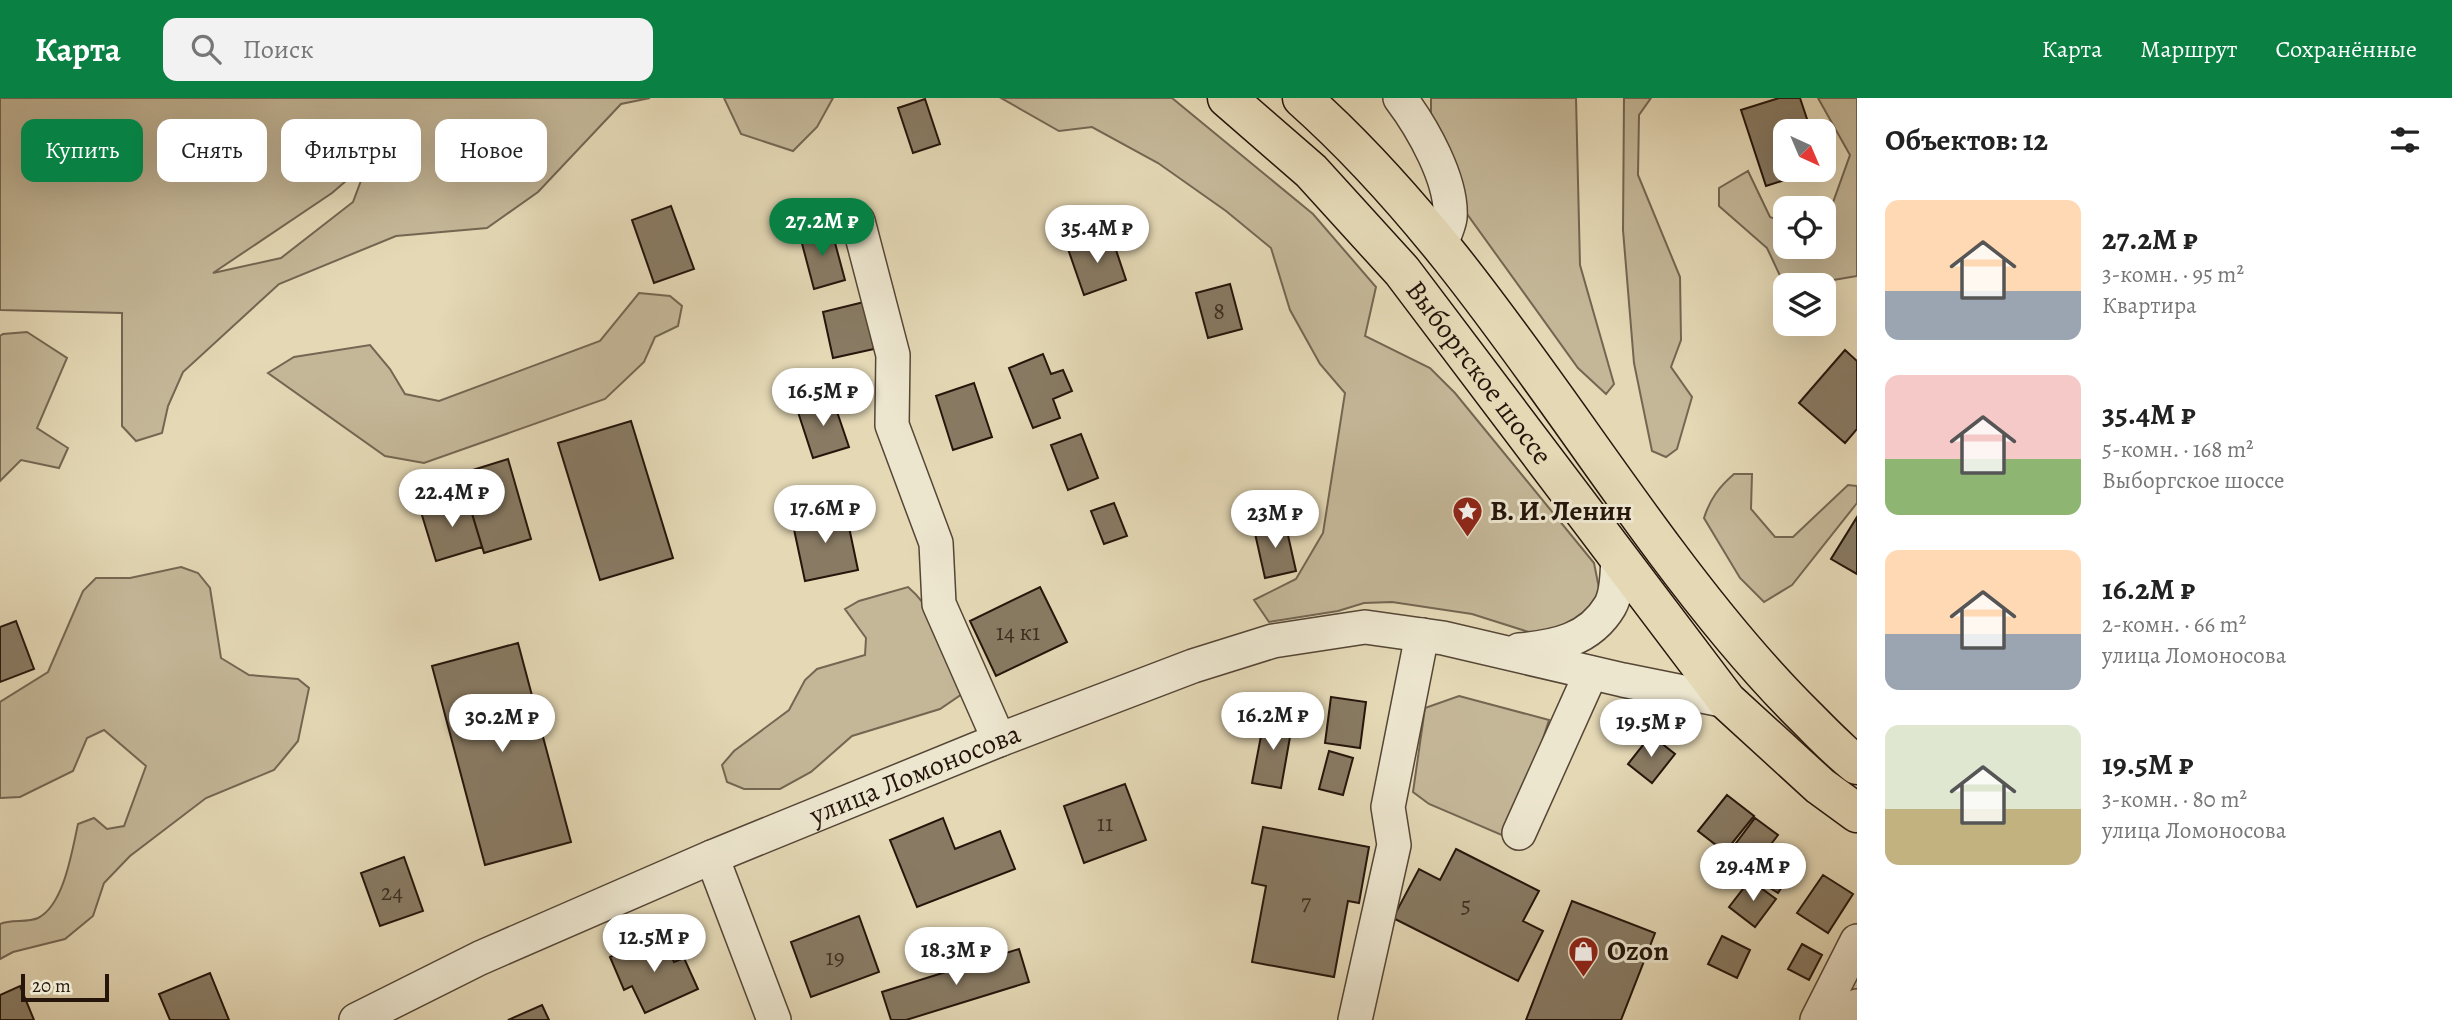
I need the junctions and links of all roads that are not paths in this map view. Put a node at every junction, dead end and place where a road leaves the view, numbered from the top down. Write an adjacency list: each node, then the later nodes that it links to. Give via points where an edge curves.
1 (1227, 98): 6 (main road, Выборгское шоссе, via 1311,171 1402,271)
2 (1302, 98): 5 (main road, Выборгское шоссе, via 1346,138)
3 (1400, 98): 5 (street, via 1446,186 1450,218)
4 (858, 221): 11 (street, via 893,355 892,425 936,543 939,604)
5 (1441, 244): 12 (main road, Выборгское шоссе, via 1722,627)
6 (1618, 556): 8 (street, улица Ломоносова, via 1611,604 1589,632 1552,647); 10 (main road, Выборгское шоссе)
7 (1422, 635): 8 (street, улица Ломоносова); 11 (street, улица Ломоносова, via 1365,627 1273,641 1192,666); 20 (street, via 1388,807 1394,845)
8 (1499, 653): 9 (street, улица Ломоносова)
9 (1591, 673): 10 (street, улица Ломоносова); 14 (street)
10 (1727, 701): 13 (main road, Выборгское шоссе, via 1819,786)
11 (999, 740): 15 (street, улица Ломоносова)
12 (1857, 765)
13 (1857, 813)
14 (1519, 833)
15 (712, 857): 18 (street, улица Ломоносова, via 480,958); 19 (street)
16 (1857, 941): 21 (street)
17 (1857, 1006): 22 (street)
18 (356, 1020)
19 (774, 1020)
20 (1355, 1020)
21 (1817, 1020)
22 (1851, 1020)

